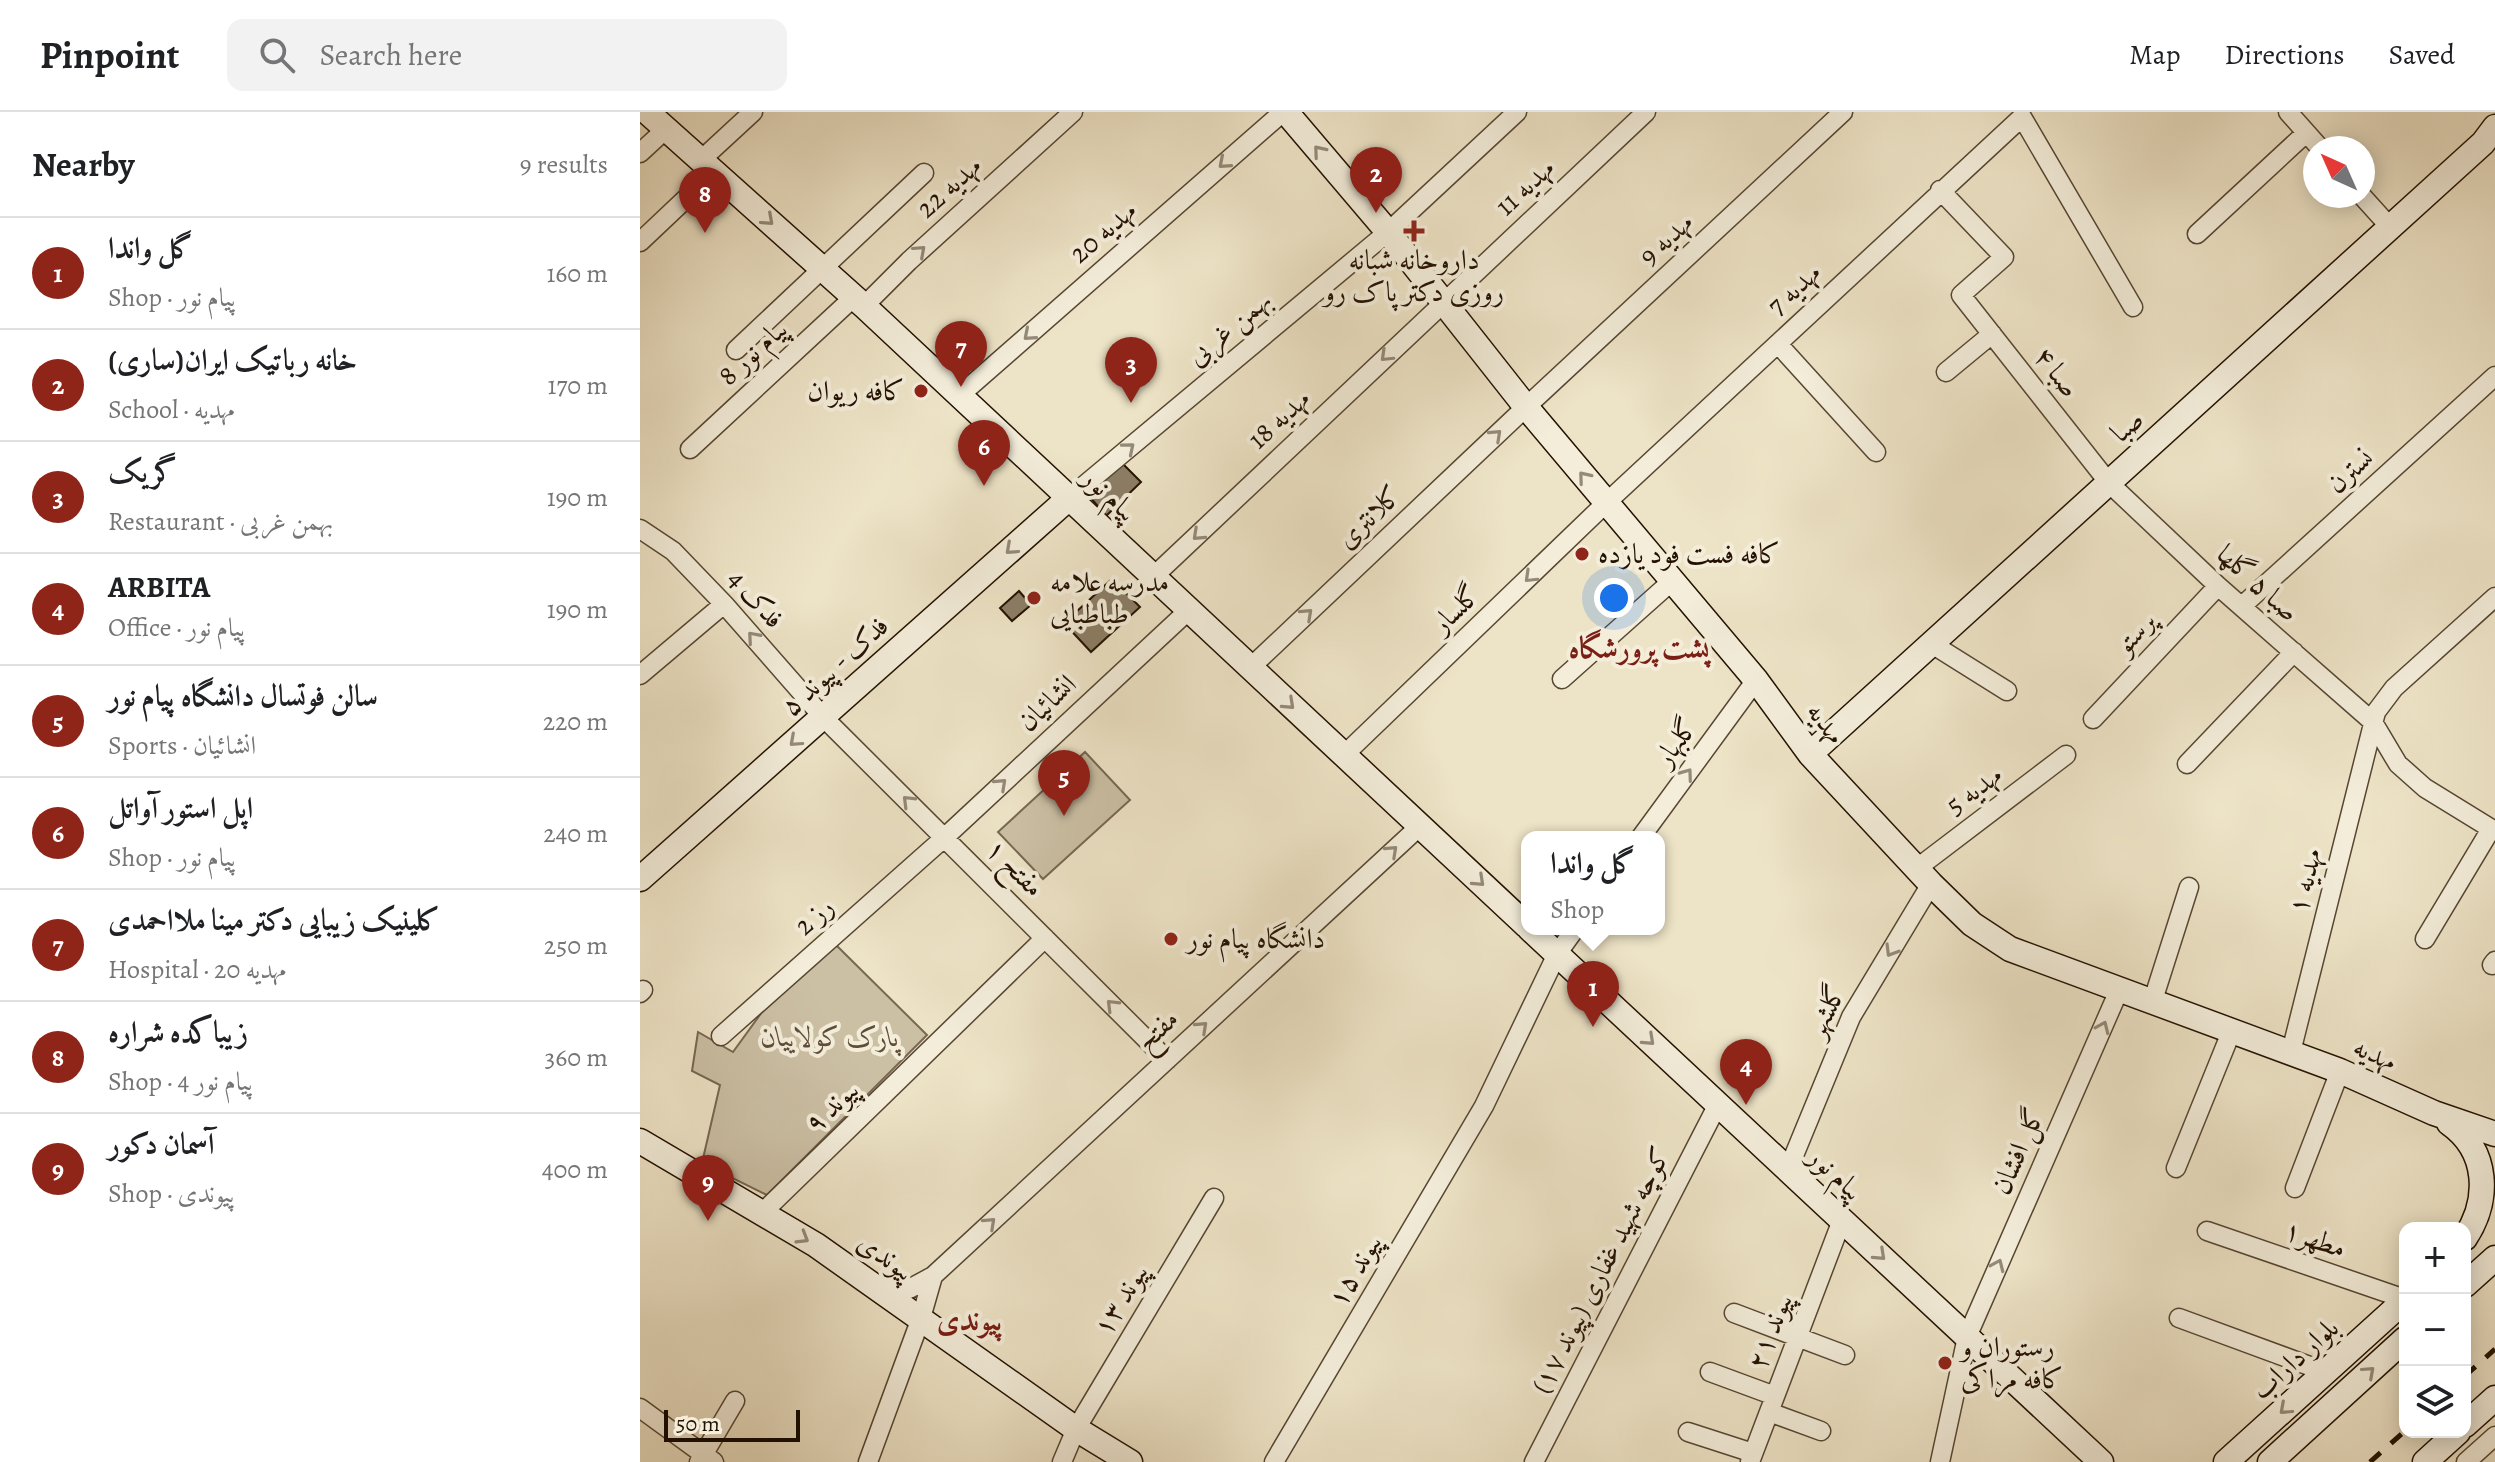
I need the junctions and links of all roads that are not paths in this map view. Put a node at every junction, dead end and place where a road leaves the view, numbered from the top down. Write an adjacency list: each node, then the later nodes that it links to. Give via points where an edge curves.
1 (753, 112): 13 (street)
2 (1073, 112): 22 (street, مهدیه 22, one-way to 2)
3 (1285, 112): 18 (street, مهدیه, one-way to 3); 30 (street, مهدیه 20, one-way to 30)
4 (1517, 112): 18 (street, بهمن غربی)
5 (1646, 112): 23 (street, مهدیه 11)
6 (1843, 112): 31 (street, مهدیه 9)
7 (2288, 112): 9 (street)
8 (655, 117): 12 (street); 13 (street, پیام نور)
9 (2306, 133): 10 (street); 19 (street)
10 (2309, 136)
11 (2492, 140): 17 (street, صبا)
12 (640, 153)
13 (708, 166): 20 (street); 21 (street, پیام نور, one-way to 21)
14 (924, 173): 21 (street)
15 (1940, 190): 24 (street, مهدیه 7, via 2022,117); 25 (street, صبا ۴, via 2004,257 1961,295); 26 (street, مهدیه 7)
16 (2373, 208): 17 (street)
17 (2390, 227): 34 (street, صبا)
18 (1388, 232): 23 (street, مهدیه); 35 (street, بهمن غربی, one-way to 18)
19 (2197, 234)
20 (640, 242)
21 (822, 268): 22 (street, پیام نور); 27 (street)
22 (859, 301): 30 (street, پیام نور); 32 (street, پیام نور 8)
23 (1443, 302): 31 (street, مهدیه); 38 (street, مهدیه 18, one-way to 38)
24 (2133, 307)
25 (1992, 334): 28 (street); 34 (street, صبا ۴)
26 (1778, 344): 33 (street); 36 (street, مهدیه 7)
27 (736, 350)
28 (1946, 372)
29 (2495, 376): 43 (street, نسترن)
30 (960, 395): 35 (street, پیام نور)
31 (1526, 407): 36 (street, مهدیه, one-way to 31); 47 (street, کلانتری, one-way to 31)
32 (690, 449)
33 (1876, 452)
34 (2109, 483): 40 (street, صبا ۵ گلها); 45 (street, صبا)
35 (1069, 498): 38 (street, پیام نور); 52 (street, فدک - پیوند ۵, one-way to 52)
36 (1606, 503): 39 (street, مهدیه); 56 (street, گلسار, one-way to 56)
37 (640, 529): 42 (street, فدک 4, via 673,551)
38 (1153, 577): 44 (street, پیام نور)
39 (1671, 582): 49 (street); 50 (street, مهدیه)
40 (2218, 586): 43 (street, صبا ۵ گلها); 53 (street, پرستو)
41 (2495, 597): 54 (street, مهدیه ۱, via 2394,688)
42 (724, 604): 48 (street); 52 (street, فدک 4, one-way to 42)
43 (2242, 606): 46 (street, صبا ۵ گلها)
44 (1189, 610): 47 (street, پیام نور); 62 (street, انشائیان, one-way to 44)
45 (1932, 644): 51 (street); 55 (street, صبا)
46 (2294, 652): 54 (street, صبا ۵ گلها); 58 (street)
47 (1250, 668): 56 (street, پیام نور, one-way to 56)
48 (640, 675)
49 (1562, 679)
50 (1756, 680): 55 (street, مهدیه); 61 (street, گلبهار, one-way to 50)
51 (2007, 691)
52 (823, 717): 62 (street, مفتح ۱, one-way to 52); 64 (street, فدک - پیوند ۵, one-way to 64)
53 (2093, 719)
54 (2373, 722): 60 (street, صبا ۵ گلها, via 2398,764 2425,788); 76 (street, مهدیه ۱)
55 (1810, 754): 63 (street, مهدیه)
56 (1344, 755): 59 (street, پیام نور)
57 (2066, 755): 63 (street, مهدیه 5)
58 (2187, 764)
59 (1420, 826): 66 (street, پیام نور, one-way to 66); 77 (street, مفتح, one-way to 59)
60 (2493, 830): 70 (street)
61 (1645, 831)
62 (944, 838): 69 (street, مفتح ۱); 75 (street, رز 2)
63 (1923, 877): 72 (street, مهدیه, via 1972,924 2010,949); 84 (street, گلشهر, one-way to 84, via 1851,1017)
64 (640, 879)
65 (2189, 887): 73 (street)
66 (1521, 920)
67 (1537, 935): 71 (street, پیام نور)
68 (1571, 935): 71 (street)
69 (1045, 938): 77 (street, مفتح ۱, one-way to 69); 87 (street, پیوند ۹)
70 (2425, 939)
71 (1557, 954): 79 (street, پیام نور, one-way to 79); 123 (street, پیوند ۱۵, via 1484,1106)
72 (2120, 988): 73 (street, مهدیه); 103 (street, گل افشان, one-way to 72)
73 (2153, 1000): 74 (street, مهدیه)
74 (2232, 1030): 76 (street, مهدیه); 83 (street)
75 (721, 1036)
76 (2291, 1052): 78 (street, مهدیه)
77 (1167, 1060): 94 (street, مفتح, one-way to 77)
78 (2340, 1071): 80 (street, مهدیه); 85 (street)
79 (1718, 1104): 84 (street, پیام نور); 124 (street, کوچه شهید غفاری (پیوند ۱۷))
80 (2434, 1113): 81 (street, مهدیه); 90 (street, via 2476,1152 2483,1182 2478,1219)
81 (2495, 1134)
82 (640, 1141): 87 (street, پیوندی)
83 (2176, 1168)
84 (1788, 1170): 88 (street, پیام نور)
85 (2295, 1188)
86 (1214, 1198): 113 (street, پیوند ۱۳)
87 (762, 1213): 96 (street, پیوندی, one-way to 96)
88 (1842, 1220): 102 (street, پیوند ۲۱); 103 (street, پیام نور, one-way to 103)
89 (2495, 1220): 92 (street)
90 (2471, 1229)
91 (2207, 1231): 97 (street, مطهر۱)
92 (2471, 1242)
93 (2495, 1258): 95 (street)
94 (933, 1276): 96 (street, via 909,1289); 100 (street)
95 (2471, 1280)
96 (882, 1289): 100 (street, پیوندی)
97 (2399, 1298)
98 (2399, 1305): 107 (street, بلوار داراب)
99 (1734, 1313): 102 (street)
100 (921, 1318): 113 (street, پیوندی); 120 (street)
101 (2179, 1318): 107 (street)
102 (1798, 1336): 105 (street); 110 (street, پیوند ۲۱)
103 (1967, 1337): 125 (street, گل افشان); 126 (street, پیام نور)
104 (2399, 1344): 128 (street, one-way to 104)
105 (1845, 1355)
106 (1710, 1372): 110 (street)
107 (2326, 1372): 127 (street, بلوار داراب, one-way to 127)
108 (2495, 1398): 112 (street)
109 (735, 1401): 119 (street)
110 (1772, 1404): 114 (street); 118 (street, پیوند ۲۱)
111 (640, 1408): 119 (street)
112 (2471, 1420)
113 (1076, 1429): 121 (street, پیوند ۱۳); 122 (street, پیوندی)
114 (1821, 1431)
115 (1688, 1432): 118 (street)
116 (2495, 1436): 130 (street)
117 (2451, 1438): 129 (street)
118 (1752, 1457)
119 (705, 1460)
120 (868, 1462)
121 (1062, 1462)
122 (1130, 1462)
123 (1274, 1462)
124 (1534, 1462)
125 (1940, 1462)
126 (2101, 1462)
127 (2226, 1462)
128 (2270, 1462)
129 (2425, 1462)
130 (2466, 1462)

